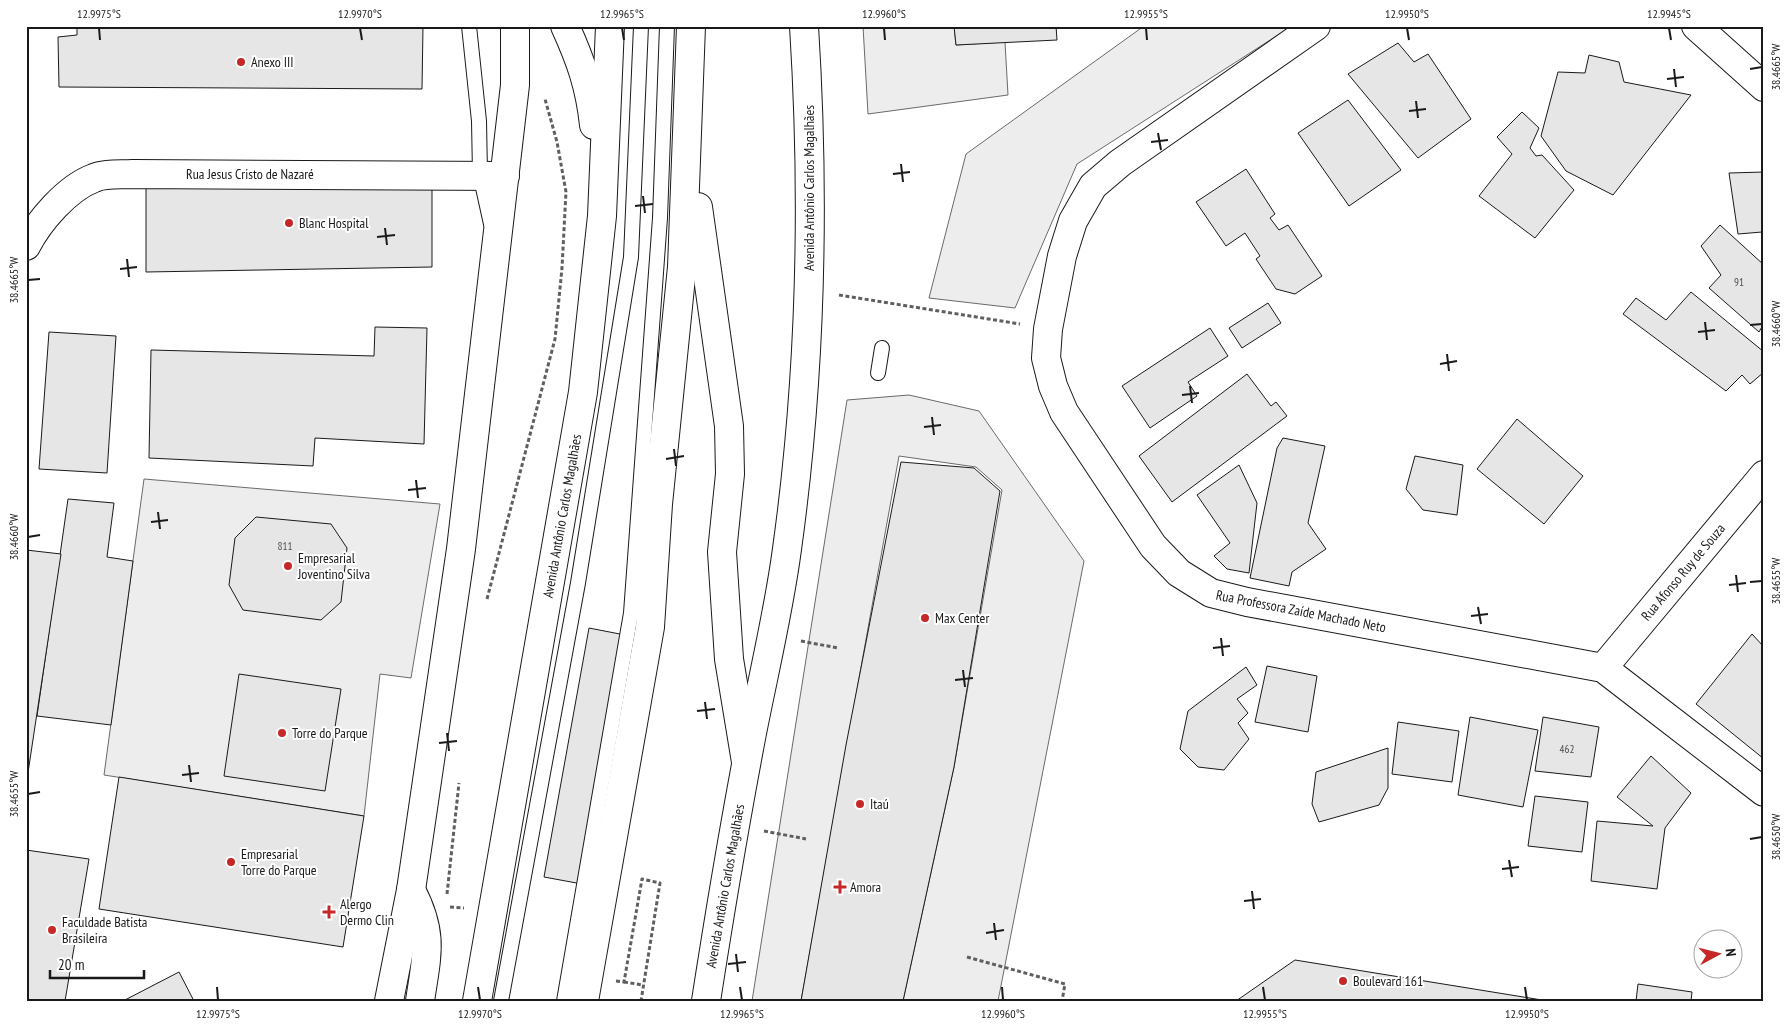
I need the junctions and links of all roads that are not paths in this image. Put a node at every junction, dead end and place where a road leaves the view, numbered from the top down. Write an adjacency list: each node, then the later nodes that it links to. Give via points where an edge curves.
1 (469, 26): 13 (lane, via 478,111)
2 (515, 26): 13 (street, via 514,84)
3 (565, 26): 14 (street, via 579,56 590,93)
4 (610, 26): 14 (street, Avenida Antônio Carlos Magalhães)
5 (641, 26): 27 (lane, via 631,257 578,583)
6 (667, 26): 28 (lane, via 660,218 631,613)
7 (691, 26): 12 (street)
8 (804, 26): 20 (street, Avenida Antônio Carlos Magalhães, via 811,155 803,394 787,550)
9 (1316, 26): 19 (street, Rua Professora Zaíde Machado Neto, via 1120,163 1093,186 1072,221 1062,256 1048,328 1046,358 1052,386 1064,412 1153,546 1179,573 1211,593)
10 (1696, 26): 11 (street)
11 (1764, 86)
12 (688, 141): 20 (street, via 729,426 730,474 722,552 729,659); 23 (street, via 682,267 658,504 650,627)
13 (492, 175): 15 (street, Rua Jesus Cristo de Nazaré, via 133,174 95,177 62,198); 22 (street, via 496,249 461,550)
14 (602, 216): 26 (street, Avenida Antônio Carlos Magalhães, via 583,392)
15 (26, 246)
16 (882, 348): 17 (lane)
17 (878, 373)
18 (1764, 475): 19 (street, Rua Afonso Ruy de Souza)
19 (1603, 668): 21 (street, Rua Professora Zaíde Machado Neto)
20 (746, 762): 29 (street, Avenida Antônio Carlos Magalhães)
21 (1764, 792)
22 (411, 890): 24 (street); 25 (street, via 423,913 427,934 428,949)
23 (586, 989)
24 (389, 1001)
25 (420, 1001)
26 (477, 1001)
27 (501, 1001)
28 (564, 1001)
29 (706, 1001)

